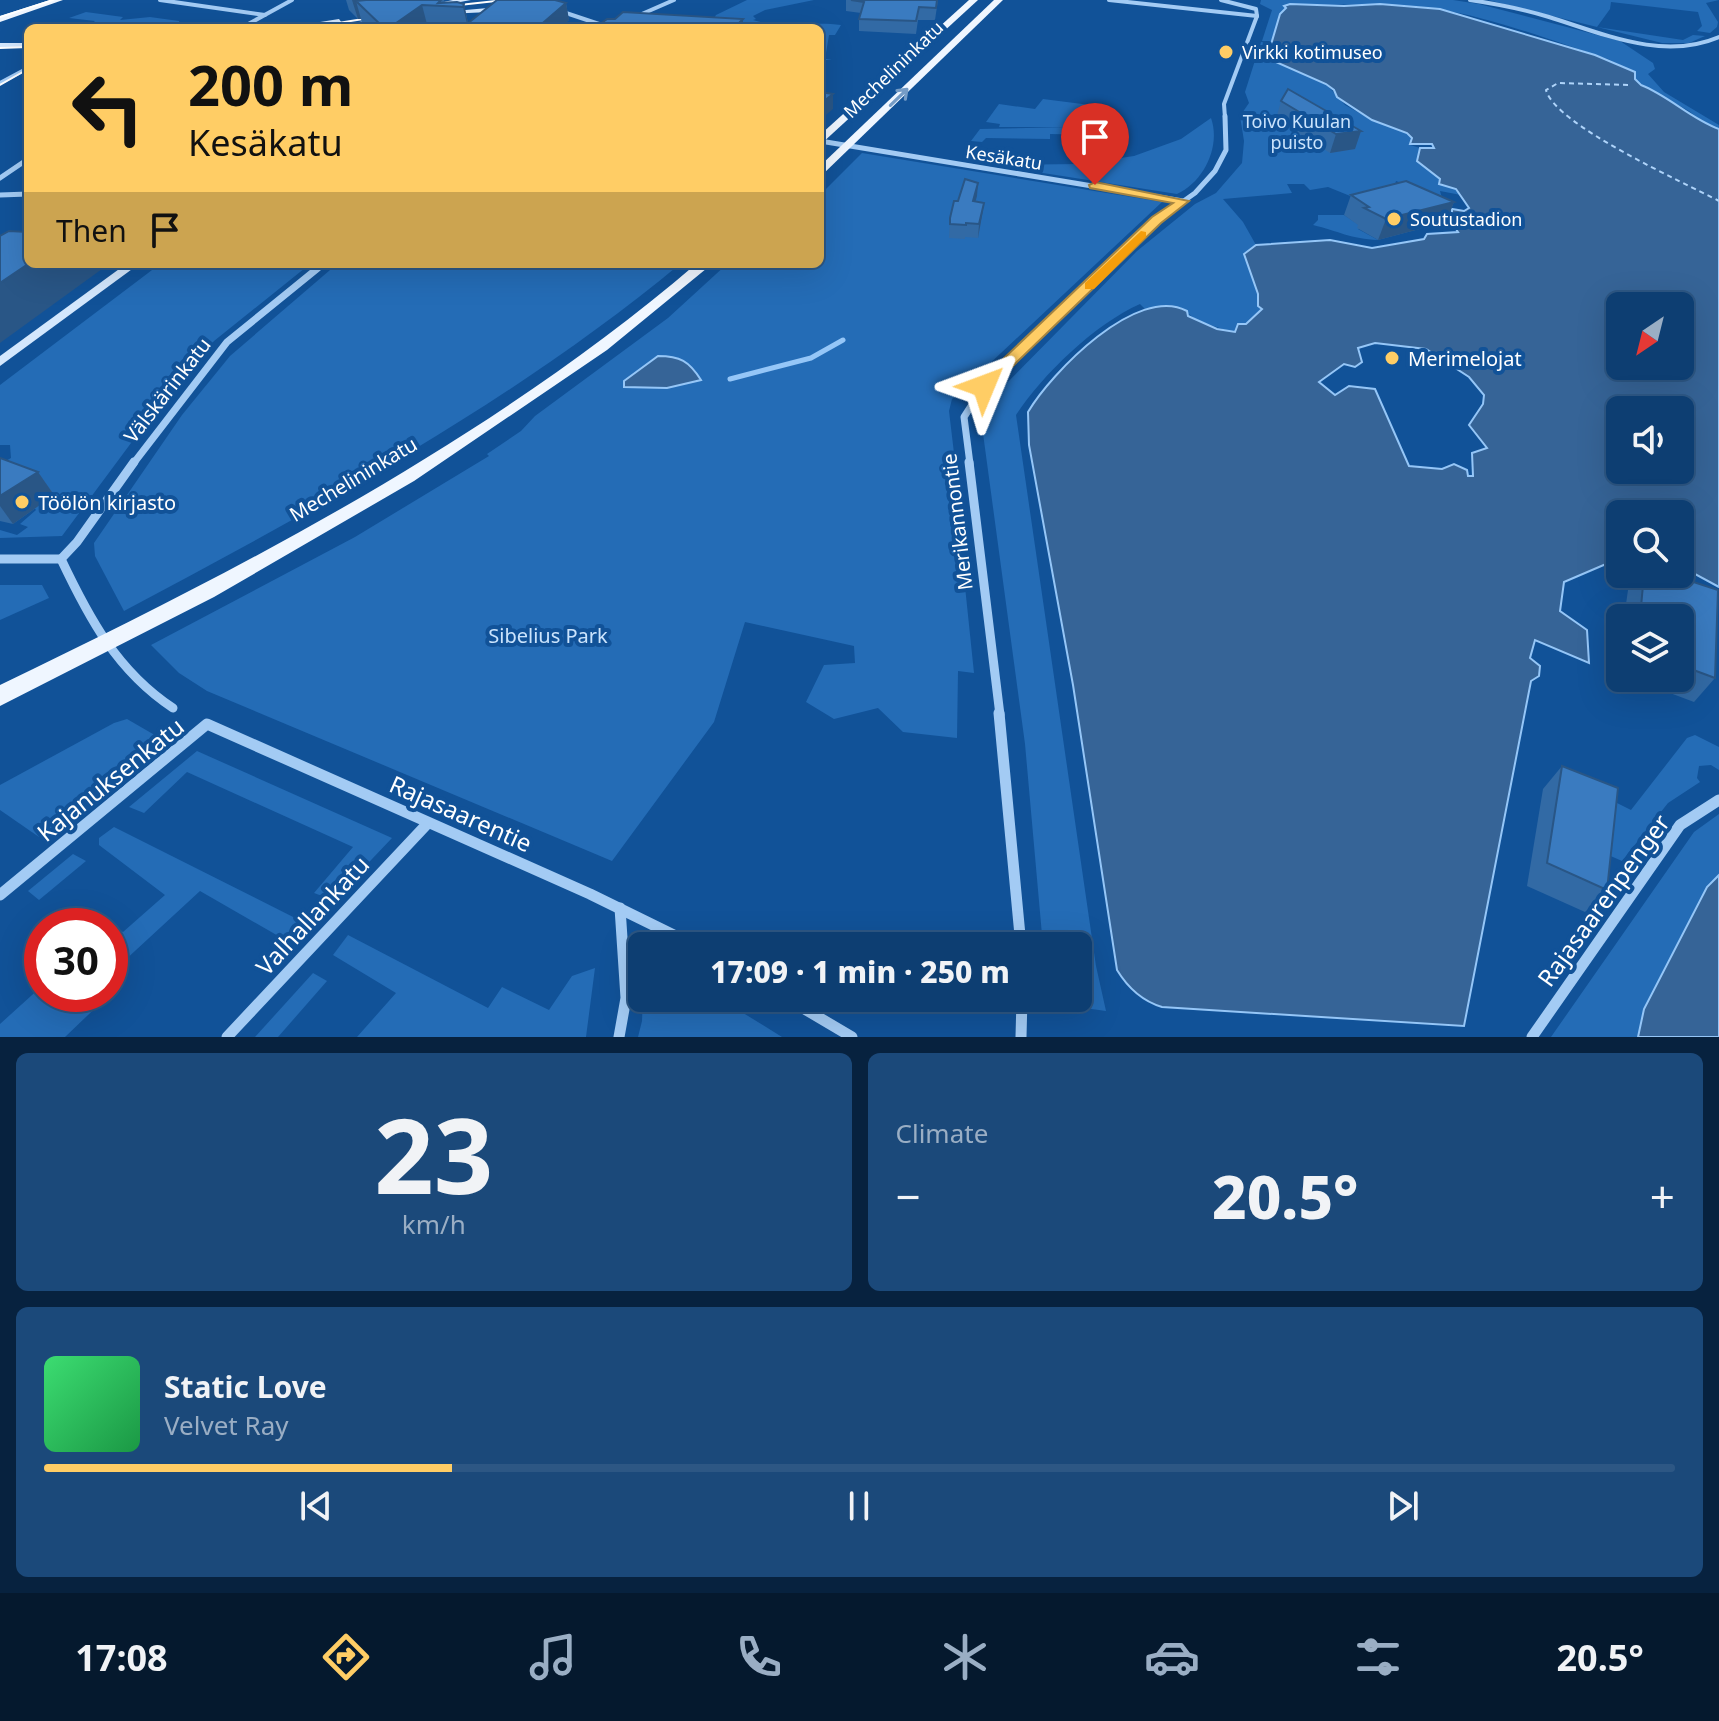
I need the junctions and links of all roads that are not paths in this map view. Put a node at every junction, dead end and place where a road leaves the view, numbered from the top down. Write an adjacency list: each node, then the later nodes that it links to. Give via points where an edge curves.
1 (39, 0): 17 (main road)
2 (59, 0): 17 (main road)
3 (160, 0): 18 (street)
4 (292, 0): 18 (street)
5 (466, 0): 16 (main road); 16 (main road, via 425,10)
6 (521, 0): 13 (street); 15 (main road)
7 (674, 0): 20 (street)
8 (974, 0): 30 (main road, Mechelininkatu)
9 (999, 0): 32 (main road, Mechelininkatu, one-way to 9)
10 (1109, 0): 19 (street)
11 (1221, 0): 19 (street, via 1256,9)
12 (1470, 0): 25 (street, via 1655,45 1695,47)
13 (530, 2)
14 (551, 8): 24 (street)
15 (489, 10): 16 (main road); 16 (main road, via 460,22)
16 (448, 12)
17 (0, 14)
18 (265, 15): 21 (street)
19 (1257, 16): 38 (street, Merikannontie, via 1223,110 1223,159)
20 (634, 18)
21 (248, 24)
22 (327, 24): 23 (main road, via 390,16)
23 (351, 24)
24 (598, 24)
25 (1719, 37)
26 (0, 48): 27 (main road)
27 (24, 48)
28 (24, 70): 29 (street)
29 (0, 83)
30 (824, 137)
31 (824, 142): 32 (street, Kesäkatu)
32 (848, 145): 34 (main road, Mechelininkatu); 38 (street, Kesäkatu)
33 (24, 162): 35 (street)
34 (824, 169)
35 (0, 178)
36 (24, 194): 37 (street)
37 (0, 195)
38 (1183, 201): 54 (street, Merikannontie, via 984,386 964,417)
39 (128, 268): 42 (main road)
40 (317, 268): 44 (street, Välskärinkatu, via 227,342)
41 (700, 268): 45 (main road, Mechelininkatu, via 579,362 401,480)
42 (0, 362)
43 (0, 559): 44 (street)
44 (61, 559): 45 (street)
45 (106, 643): 46 (main road, Mechelininkatu); 47 (street, via 135,683)
46 (0, 696)
47 (173, 708)
48 (207, 724): 50 (street, Rajasaarentie); 51 (street, Kajanuksenkatu)
49 (1719, 800): 61 (street, Rajasaarenpenger, via 1680,825)
50 (428, 823): 52 (street, Rajasaarentie); 57 (street, Valhallankatu)
51 (0, 895)
52 (620, 908): 53 (street, Rajasaarentie); 58 (street, via 626,998)
53 (668, 932)
54 (1020, 932)
55 (810, 1012): 59 (street)
56 (1022, 1012): 60 (street)
57 (227, 1037)
58 (619, 1037)
59 (852, 1037)
60 (1021, 1037)
61 (1532, 1037)

